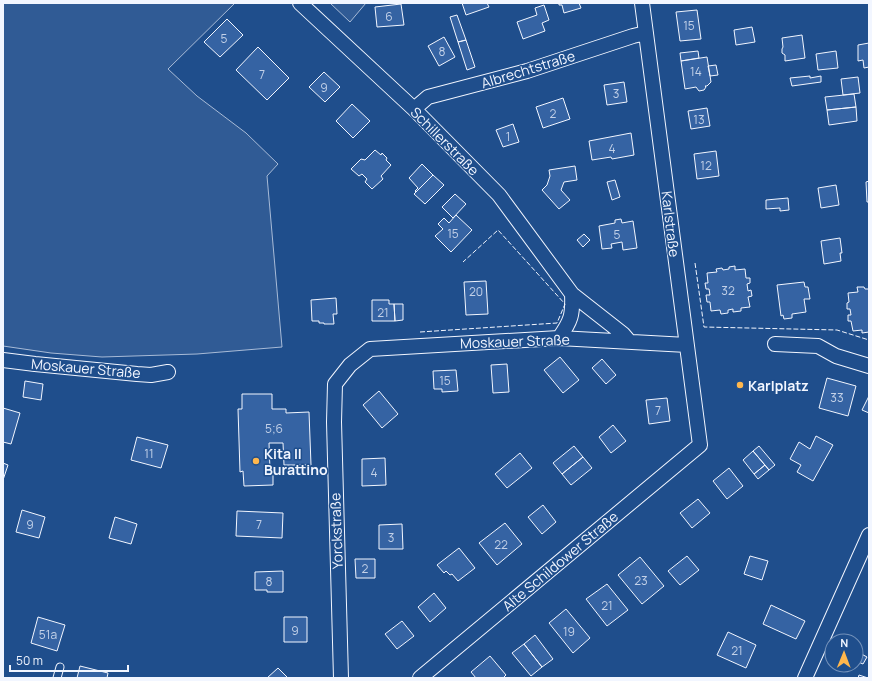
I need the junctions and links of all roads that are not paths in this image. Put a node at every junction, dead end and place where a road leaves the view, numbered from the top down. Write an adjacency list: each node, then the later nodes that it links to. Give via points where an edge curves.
1 (300, 3): 4 (street, Schillerstraße)
2 (642, 3): 3 (street, Karlstraße)
3 (646, 34): 4 (street, Albrechtstraße, via 527,71 428,97); 9 (street, Karlstraße)
4 (414, 109): 5 (street, Schillerstraße, via 499,195)
5 (572, 294): 6 (street, via 573,306 569,324); 7 (street, Schillerstraße)
6 (559, 338): 7 (street, Moskauer Straße); 11 (street, Moskauer Straße, via 370,349)
7 (629, 341): 9 (street, Moskauer Straße)
8 (775, 344): 12 (street, via 818,346 836,356)
9 (686, 345): 14 (street, Karlstraße)
10 (3, 360): 13 (street, Moskauer Straße, via 137,374)
11 (350, 365): 18 (street, Yorckstraße, via 335,384)
12 (869, 366)
13 (168, 372)
14 (700, 445): 19 (street, Alte Schildower Straße)
15 (869, 535): 20 (street)
16 (60, 667): 17 (lane)
17 (57, 678)
18 (341, 678)
19 (420, 678)
20 (805, 678)

